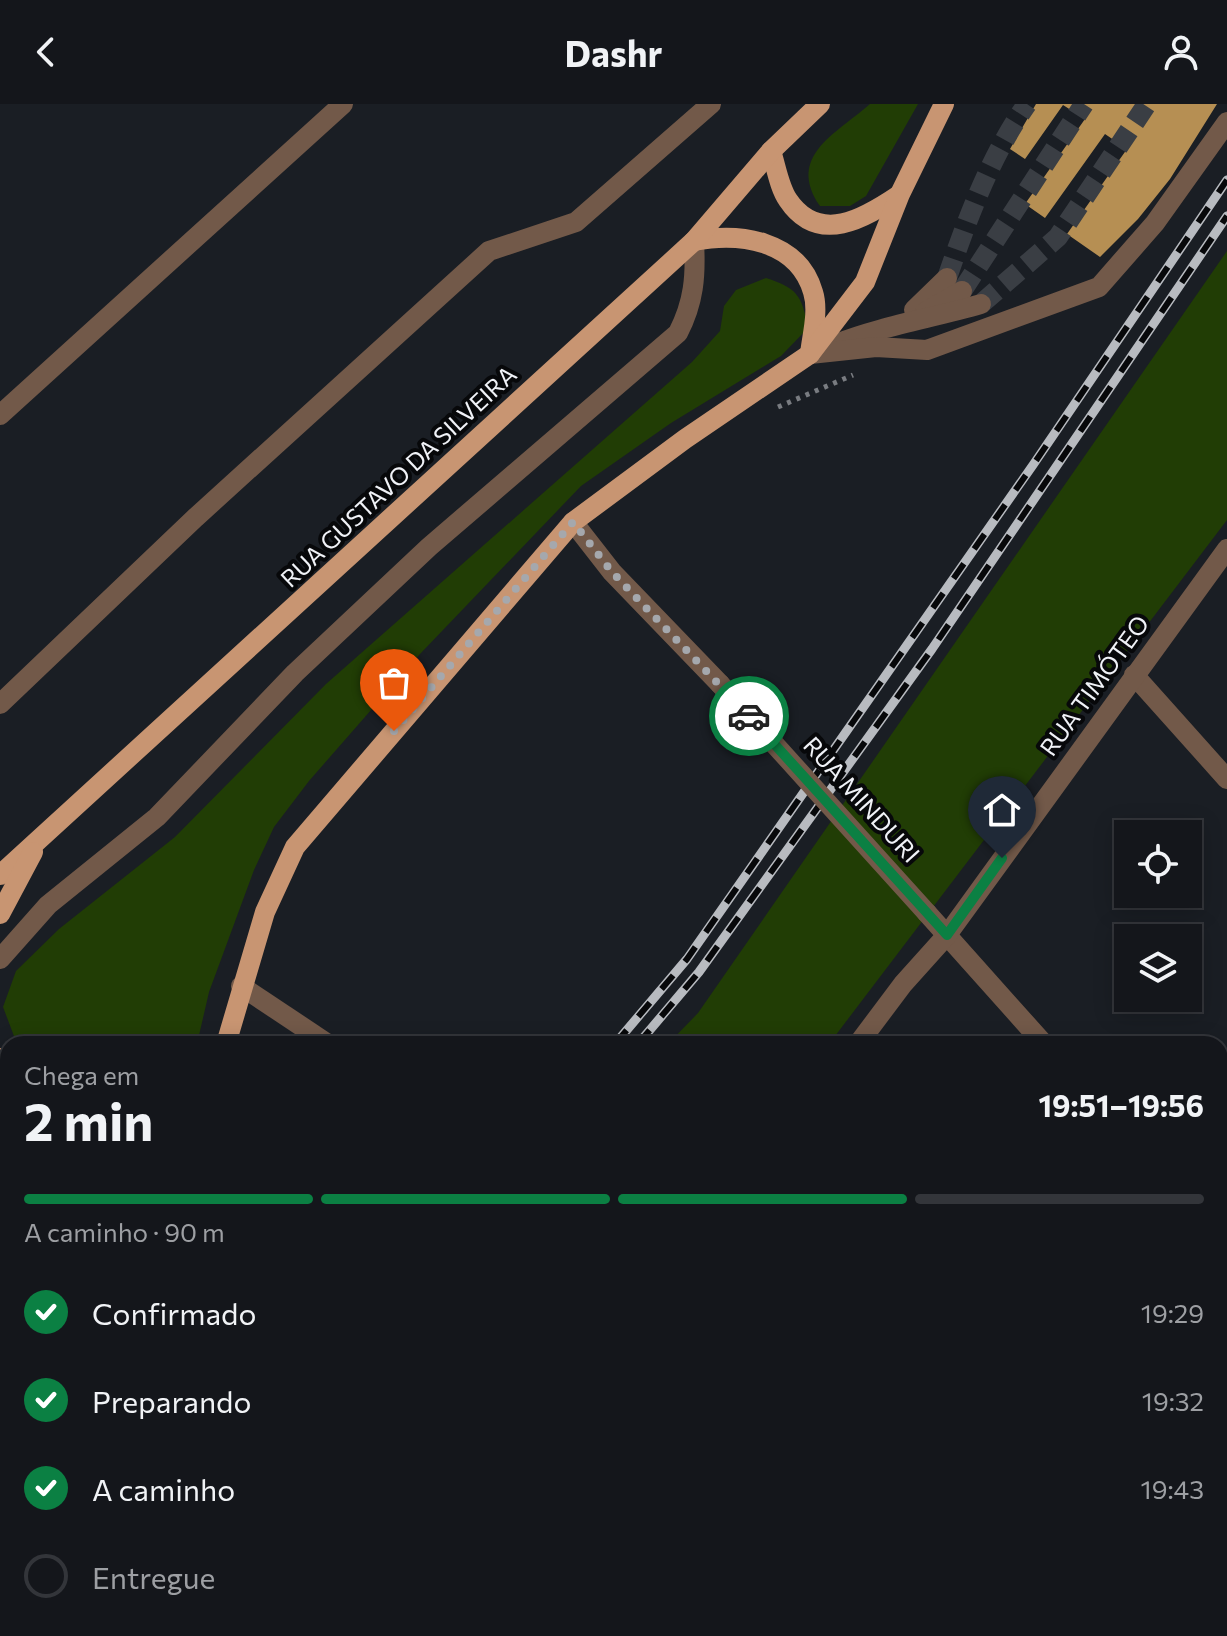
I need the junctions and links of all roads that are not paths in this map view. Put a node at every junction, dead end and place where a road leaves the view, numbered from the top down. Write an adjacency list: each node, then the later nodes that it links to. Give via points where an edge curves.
1 (343, 104): 13 (street)
2 (711, 104): 17 (street, via 576,222 489,251)
3 (820, 104): 6 (main road, RUA GUSTAVO DA SILVEIRA)
4 (944, 104): 7 (main road)
5 (1227, 122): 12 (street, via 1155,223 1099,287 927,350 876,347)
6 (771, 151): 7 (main road, via 787,199 809,221 843,225 870,215); 8 (main road, RUA GUSTAVO DA SILVEIRA)
7 (900, 194): 12 (main road, via 865,282)
8 (694, 241): 12 (main road, via 727,235 786,251 814,293); 19 (main road, RUA GUSTAVO DA SILVEIRA); 23 (street, via 696,276 690,309 678,333 429,547 295,673 157,817 48,905)
9 (954, 285): 11 (street)
10 (981, 304): 11 (street)
11 (894, 329): 12 (street, via 863,333)
12 (810, 354): 14 (main road)
13 (0, 415)
14 (573, 522): 22 (street, RUA MINDURI, bridge, via 612,572); 24 (main road, via 295,847 265,912)
15 (1227, 549): 16 (street, RUA TIMÓTEO)
16 (1134, 675): 18 (street); 22 (street, RUA TIMÓTEO)
17 (0, 704)
18 (1227, 779)
19 (39, 842): 20 (main road, RUA GUSTAVO DA SILVEIRA); 21 (main road)
20 (0, 875)
21 (0, 914)
22 (947, 935): 27 (street, RUA TIMÓTEO); 28 (street, RUA MINDURI)
23 (0, 959)
24 (241, 986): 25 (main road); 26 (street)
25 (227, 1036)
26 (316, 1036)
27 (864, 1036)
28 (1037, 1036)

